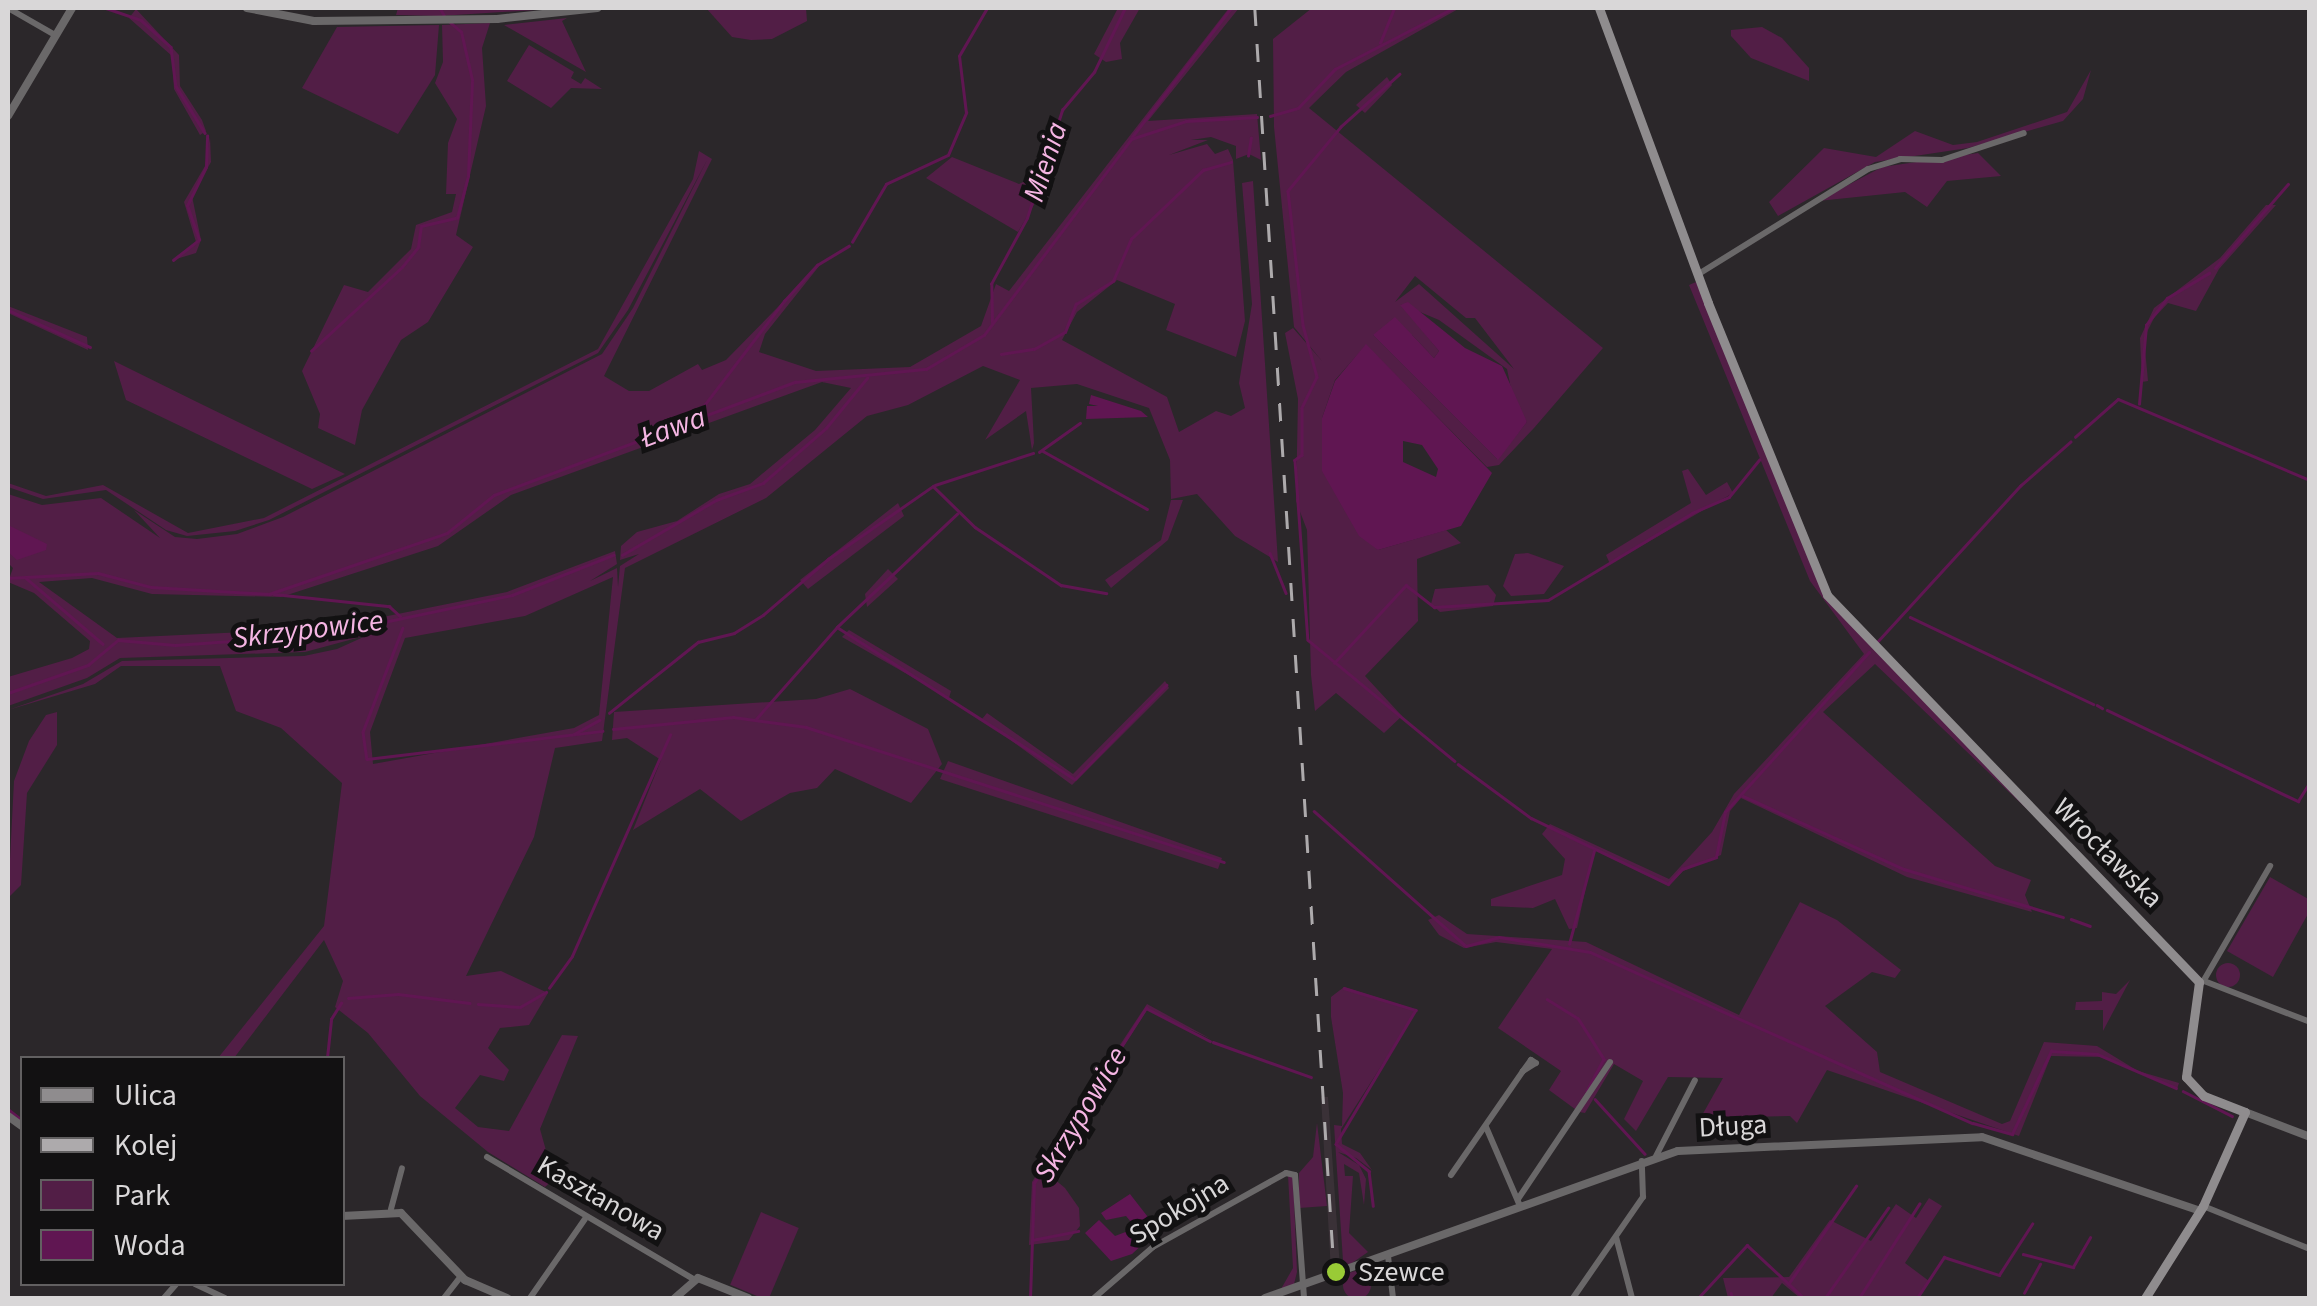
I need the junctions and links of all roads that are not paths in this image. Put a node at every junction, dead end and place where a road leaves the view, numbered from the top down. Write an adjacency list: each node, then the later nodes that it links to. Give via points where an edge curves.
1 (8, 8): 6 (street)
2 (72, 8): 6 (street)
3 (247, 8): 4 (street, via 292,20 445,20)
4 (597, 8)
5 (1599, 8): 9 (main road, Wrocławska)
6 (56, 35): 7 (street)
7 (8, 116)
8 (2024, 132): 9 (street, via 1942,160 1900,159 1868,169)
9 (1697, 275): 11 (main road, Wrocławska, via 1814,572 1840,614)
10 (2270, 866): 11 (street)
11 (2201, 981): 12 (street); 16 (main road, via 2186,1077 2204,1096)
12 (2310, 1022)
13 (1610, 1062): 24 (street)
14 (1523, 1071): 17 (street)
15 (1695, 1080): 19 (street)
16 (2245, 1112): 18 (street); 25 (main road)
17 (1486, 1126): 23 (street); 24 (street)
18 (2310, 1137)
19 (1656, 1156): 21 (street, Długa); 25 (street, Długa, via 1982,1137)
20 (487, 1157): 28 (street, Kasztanowa)
21 (1641, 1160): 24 (street, Długa); 29 (street, via 1643,1197)
22 (402, 1168): 26 (street)
23 (1451, 1174)
24 (1519, 1203): 31 (street, Długa)
25 (2201, 1208): 30 (street, Długa); 48 (main road)
26 (391, 1210): 27 (street); 32 (street, via 405,1215)
27 (345, 1216)
28 (586, 1218): 33 (street, Kasztanowa); 39 (street)
29 (1616, 1238): 46 (street); 47 (street)
30 (2310, 1250)
31 (1388, 1256): 35 (street, Długa); 45 (street)
32 (461, 1276): 37 (street); 38 (street)
33 (692, 1278): 40 (street); 41 (street)
34 (199, 1286): 36 (street)
35 (1301, 1286): 42 (street, Spokojna, via 1295,1176 1286,1173 1154,1247); 43 (street, Długa); 44 (street)
36 (225, 1298)
37 (444, 1298)
38 (507, 1298)
39 (530, 1298)
40 (674, 1298)
41 (748, 1298)
42 (1094, 1298)
43 (1265, 1298)
44 (1304, 1298)
45 (1393, 1298)
46 (1574, 1298)
47 (1632, 1298)
48 (2145, 1298)

